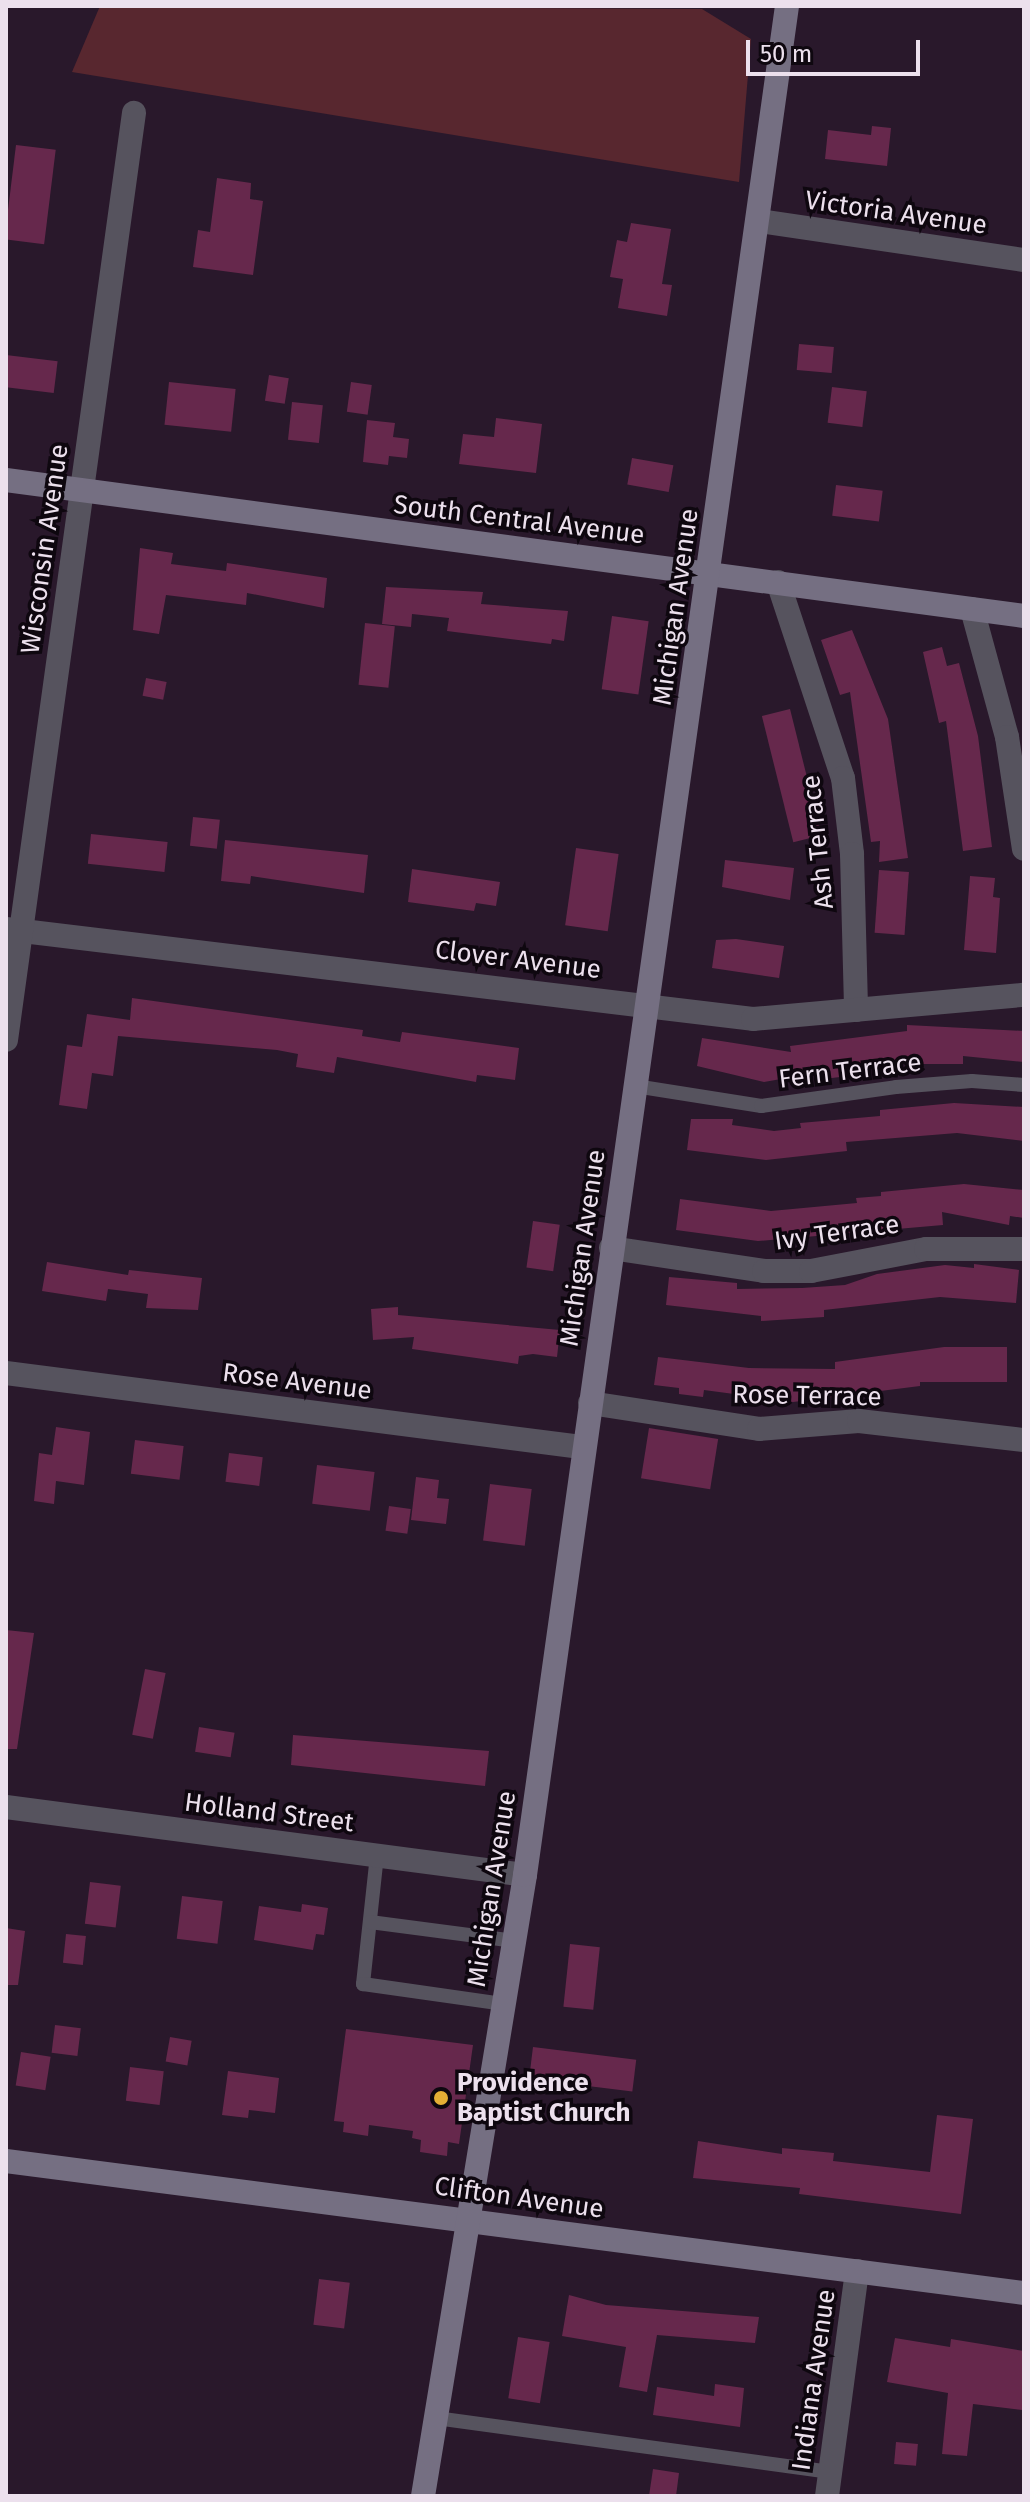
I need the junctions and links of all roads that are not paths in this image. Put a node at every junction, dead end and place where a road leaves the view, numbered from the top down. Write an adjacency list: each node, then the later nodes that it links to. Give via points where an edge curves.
1 (787, 6): 3 (main road, Michigan Avenue)
2 (134, 113): 6 (street, Wisconsin Avenue)
3 (760, 221): 4 (street, Victoria Avenue); 7 (main road, Michigan Avenue)
4 (1024, 260)
5 (6, 480): 6 (main road, South Central Avenue)
6 (81, 492): 7 (main road, South Central Avenue); 12 (street, Wisconsin Avenue)
7 (709, 573): 8 (main road, South Central Avenue); 14 (main road, Michigan Avenue)
8 (778, 582): 9 (main road, South Central Avenue); 15 (street, Ash Terrace, via 843,778 852,854)
9 (972, 609): 10 (main road, South Central Avenue); 11 (street, via 1007,737)
10 (1024, 616)
11 (1024, 849)
12 (14, 930): 14 (street, Clover Avenue); 16 (street, Wisconsin Avenue)
13 (1024, 995): 15 (street, Clover Avenue)
14 (647, 1003): 15 (street, Clover Avenue, via 753,1019); 18 (main road, Michigan Avenue)
15 (856, 1010)
16 (6, 1040)
17 (1024, 1085): 18 (lane, Fern Terrace, via 972,1081 896,1087 761,1106)
18 (635, 1086): 19 (main road, Michigan Avenue)
19 (611, 1248): 20 (street, Ivy Terrace, via 764,1271 811,1271 926,1249); 22 (main road, Michigan Avenue)
20 (1024, 1249)
21 (6, 1373): 24 (street, Rose Avenue)
22 (590, 1403): 23 (street, Rose Terrace, via 759,1429 859,1421); 24 (main road, Michigan Avenue)
23 (1024, 1440)
24 (581, 1447): 27 (main road, Michigan Avenue)
25 (6, 1807): 26 (street, Holland Street)
26 (377, 1855): 27 (street, Holland Street); 28 (lane)
27 (525, 1875): 29 (main road, Michigan Avenue)
28 (370, 1922): 29 (lane); 30 (lane, via 363,1984)
29 (514, 1941): 30 (main road, Michigan Avenue)
30 (503, 2004): 32 (main road, Michigan Avenue)
31 (6, 2161): 32 (main road, Clifton Avenue)
32 (468, 2219): 33 (main road, Clifton Avenue); 35 (main road, Michigan Avenue)
33 (857, 2271): 34 (main road, Clifton Avenue); 36 (street, Indiana Avenue)
34 (1023, 2287)
35 (436, 2418): 36 (lane); 37 (main road, Michigan Avenue)
36 (829, 2484)
37 (423, 2496)

